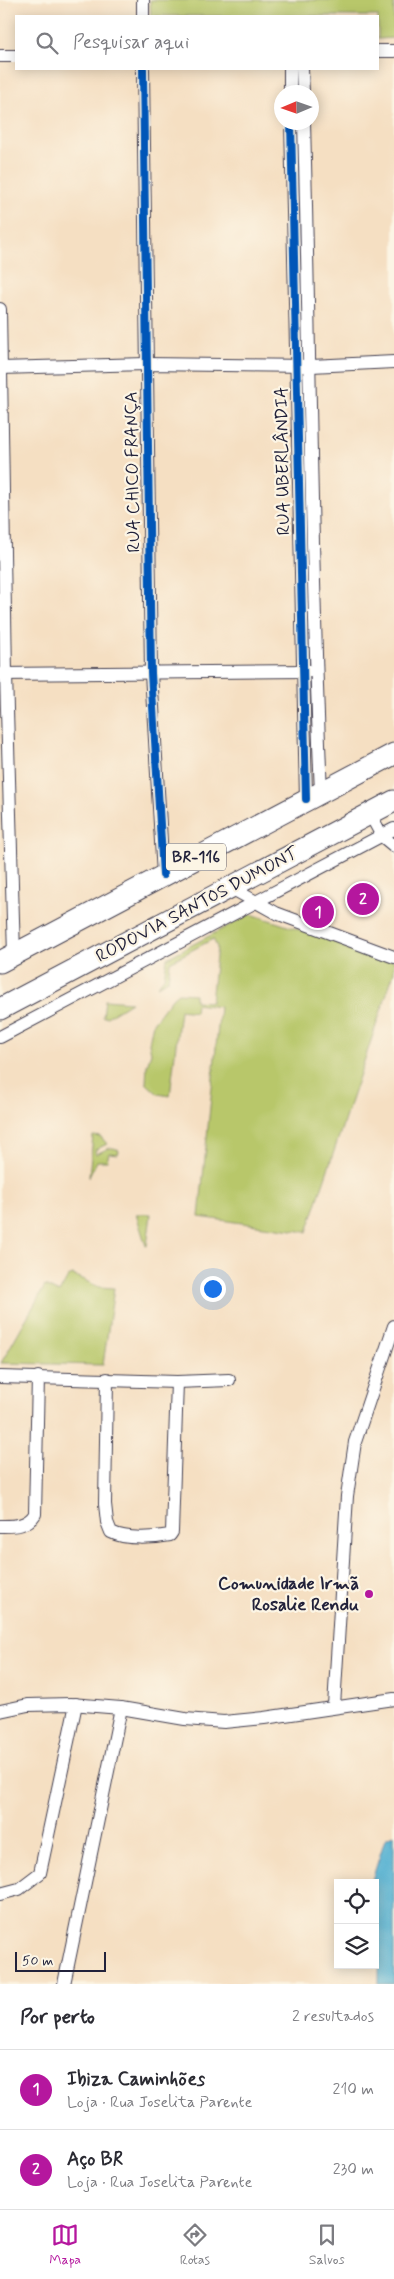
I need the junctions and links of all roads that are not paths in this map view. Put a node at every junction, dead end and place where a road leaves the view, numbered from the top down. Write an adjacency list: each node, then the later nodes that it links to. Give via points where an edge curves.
1 (142, 0): 2 (street)
2 (143, 15)
3 (379, 51): 4 (street)
4 (394, 51)
5 (0, 56): 6 (street)
6 (15, 56)
7 (143, 70): 16 (street, RUA CHICO FRANÇA)
8 (290, 70): 10 (street)
9 (302, 70): 11 (street)
10 (290, 85)
11 (303, 85)
12 (291, 130): 17 (street, RUA UBERLÂNDIA)
13 (304, 130): 18 (street, RUA UBERLÂNDIA)
14 (0, 309): 19 (street)
15 (394, 362): 18 (street)
16 (146, 364): 17 (street); 19 (street); 21 (street, RUA CHICO FRANÇA)
17 (295, 366): 18 (street); 20 (street, RUA UBERLÂNDIA)
18 (311, 366): 20 (street, RUA UBERLÂNDIA)
19 (1, 368): 22 (street)
20 (309, 671): 21 (street); 24 (street, RUA UBERLÂNDIA)
21 (151, 673): 22 (street); 30 (street, RUA CHICO FRANÇA)
22 (3, 674): 34 (street)
23 (394, 754): 24 (highway, BR-116)
24 (314, 796): 30 (highway, BR-116)
25 (394, 801): 26 (highway, RODOVIA SANTOS DUMONT / BR-116)
26 (370, 814): 28 (street); 31 (highway, RODOVIA SANTOS DUMONT / BR-116)
27 (394, 829): 28 (street)
28 (382, 836): 29 (street); 32 (street)
29 (394, 846)
30 (163, 875): 34 (highway, BR-116)
31 (231, 888): 32 (street); 35 (highway, RODOVIA SANTOS DUMONT / BR-116)
32 (254, 902): 33 (street); 36 (street)
33 (394, 957)
34 (7, 958)
35 (0, 1009)
36 (0, 1037)
37 (394, 1326): 46 (street, via 356,1433 346,1496)
38 (0, 1377): 39 (street)
39 (38, 1378): 40 (street); 43 (street, via 35,1514 25,1524)
40 (107, 1379): 42 (street); 42 (street, via 105,1504 111,1532 123,1536 170,1535)
41 (229, 1380): 42 (street)
42 (177, 1382)
43 (0, 1526)
44 (394, 1699): 46 (street)
45 (76, 1704): 47 (street); 48 (street, via 28,1705); 49 (street, via 40,1873 19,1889)
46 (334, 1706): 47 (street, via 224,1722)
47 (122, 1708): 50 (street)
48 (0, 1711)
49 (0, 1894)
50 (64, 1984)

